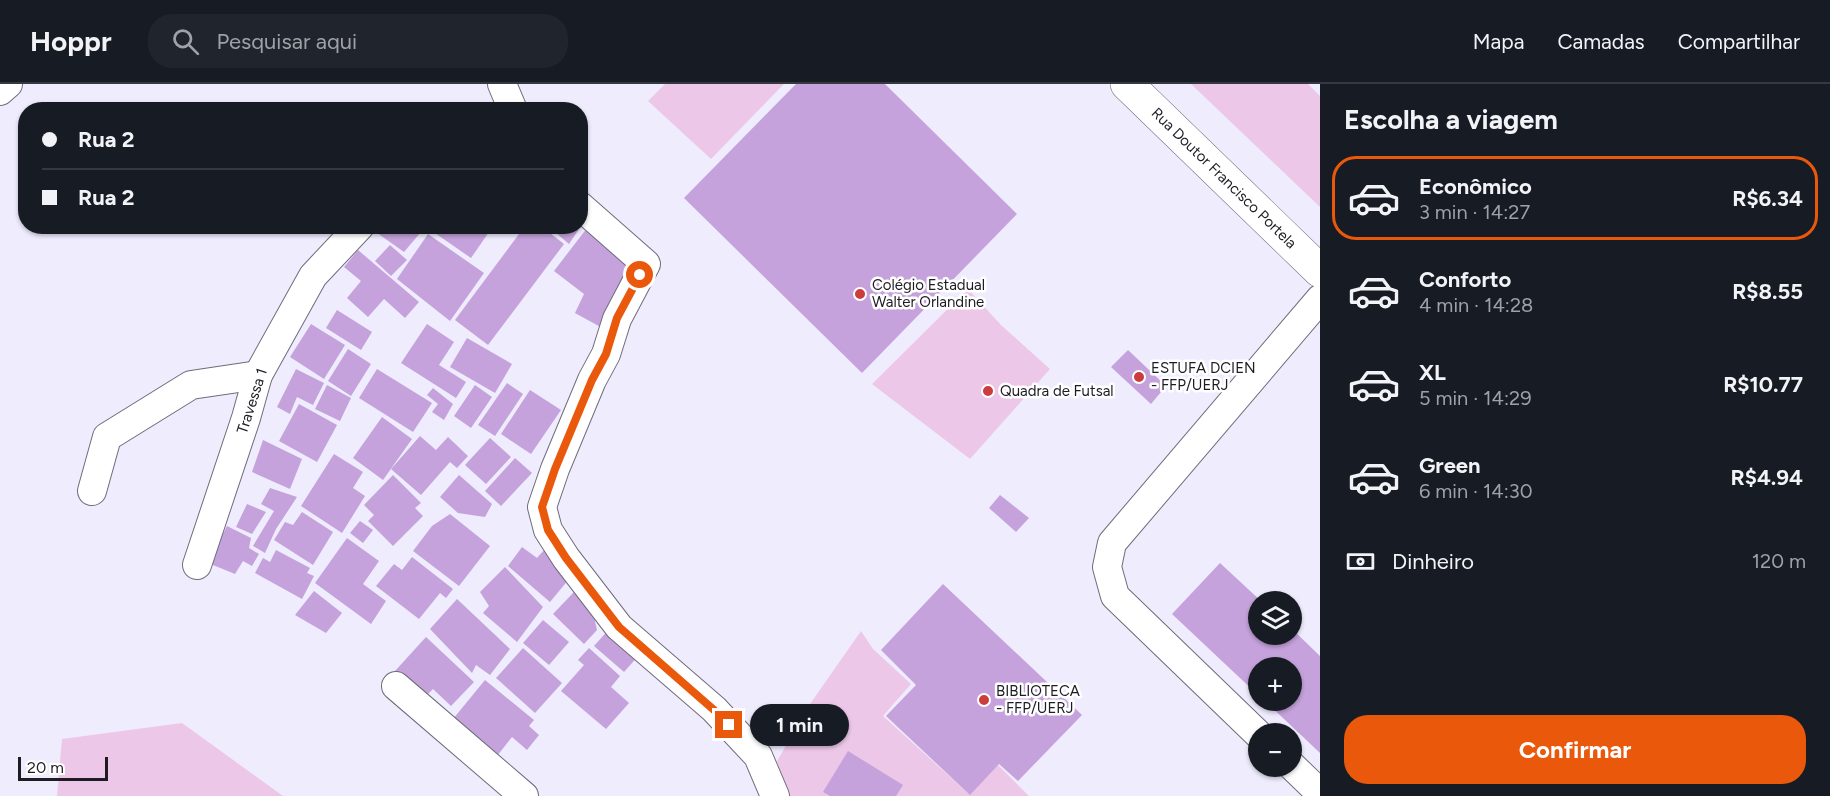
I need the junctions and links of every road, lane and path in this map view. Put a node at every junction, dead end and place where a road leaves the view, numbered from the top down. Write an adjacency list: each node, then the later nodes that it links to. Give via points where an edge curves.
1 (8, 84): 4 (street)
2 (502, 84): 5 (street)
3 (1127, 84): 8 (main road, Rua Doutor Francisco Portela)
4 (0, 91)
5 (510, 102)
6 (588, 213): 18 (street, via 646,264 617,318 606,354 555,469 542,507 548,530 619,627 714,710 758,756)
7 (352, 234): 10 (street, Travessa 1, via 313,276)
8 (1320, 271)
9 (1320, 299): 14 (street, via 1112,543 1107,567 1115,596)
10 (258, 375): 11 (street, via 191,385 107,437); 12 (street, Travessa 1)
11 (92, 491)
12 (197, 565)
13 (396, 686): 17 (street)
14 (1248, 724)
15 (1302, 776): 16 (street)
16 (1320, 793)
17 (524, 796)
18 (775, 796)

